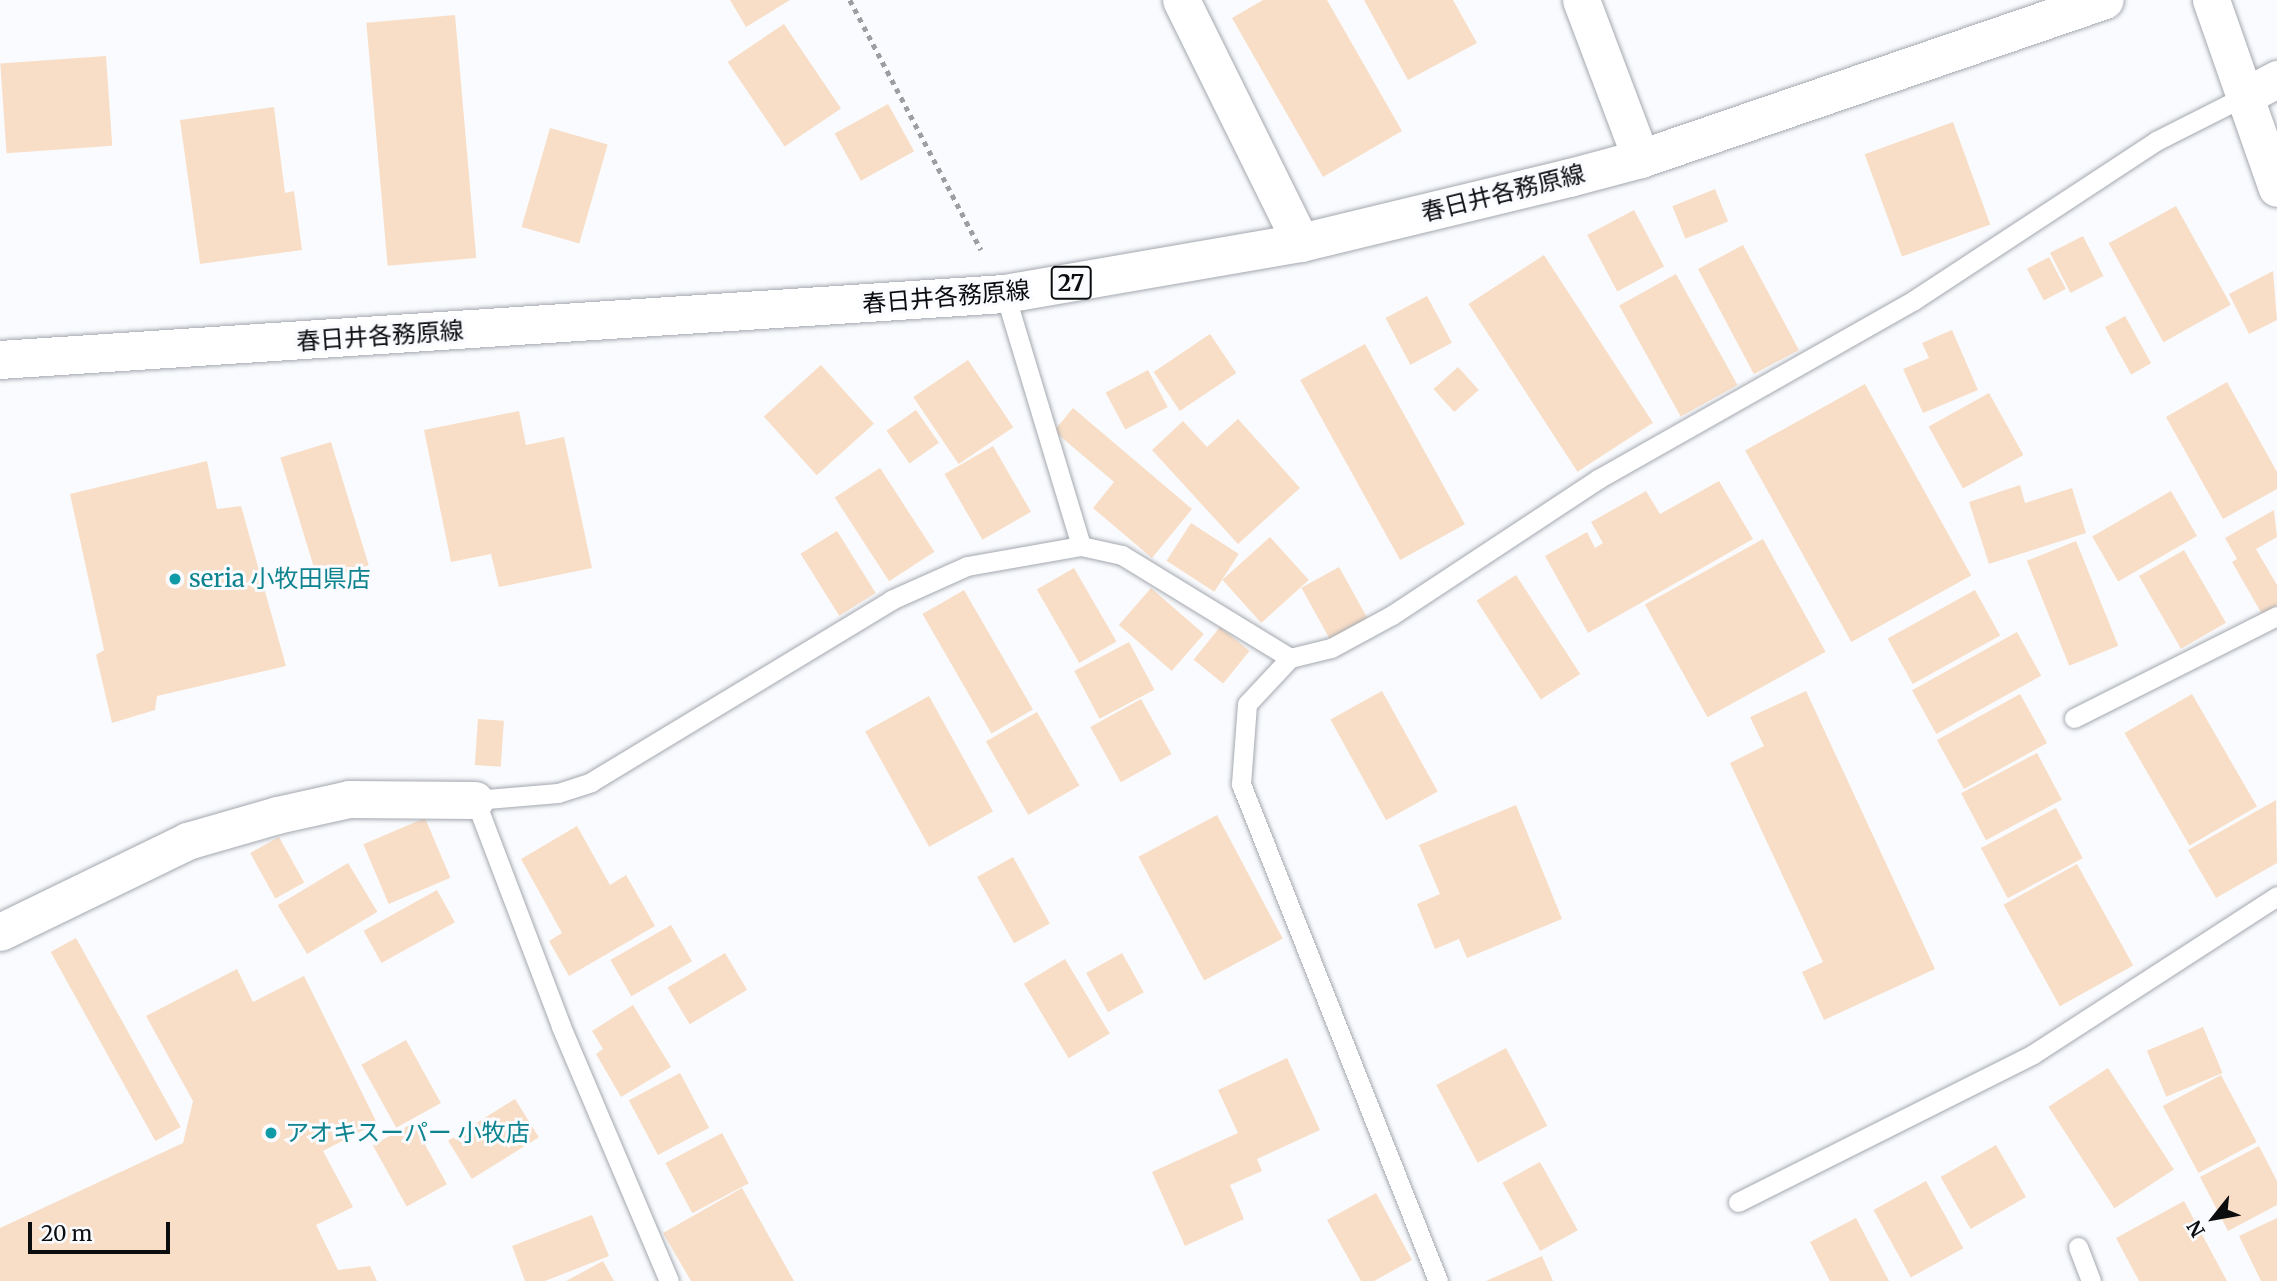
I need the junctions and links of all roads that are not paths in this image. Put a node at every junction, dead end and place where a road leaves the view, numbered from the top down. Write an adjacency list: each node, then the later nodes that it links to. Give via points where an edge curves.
1 (1181, 0): 8 (street)
2 (1581, 0): 6 (street)
3 (2105, 0): 6 (main road, 春日井各務原線 / 27)
4 (2211, 0): 5 (street)
5 (2262, 87): 7 (street); 13 (lane, via 2144,148 1914,300 1598,479 1392,615 1332,648)
6 (1641, 159): 8 (main road, 春日井各務原線 / 27)
7 (2277, 188)
8 (1301, 243): 9 (main road, 春日井各務原線 / 27)
9 (1004, 294): 10 (main road, 春日井各務原線 / 27); 11 (lane)
10 (0, 360)
11 (1081, 546): 13 (lane, via 1122,555 1162,575); 15 (lane, via 967,566 891,600 591,782 558,793)
12 (2277, 616): 14 (lane)
13 (1290, 658): 21 (lane, via 1247,704 1241,783)
14 (2074, 718)
15 (475, 800): 17 (street, via 349,799 276,815 187,841); 20 (lane, via 561,1026)
16 (2277, 896): 18 (lane, via 2033,1054)
17 (0, 932)
18 (1738, 1202)
19 (2078, 1247): 22 (lane)
20 (669, 1281)
21 (1438, 1281)
22 (2091, 1281)

